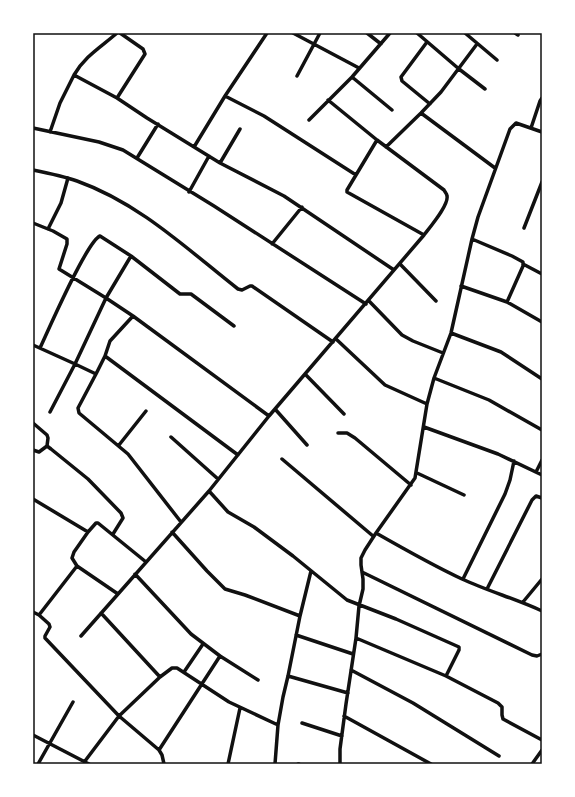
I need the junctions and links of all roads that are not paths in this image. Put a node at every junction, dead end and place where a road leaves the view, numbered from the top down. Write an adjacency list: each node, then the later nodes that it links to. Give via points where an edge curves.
1 (118, 33): 16 (street, via 90,55); 21 (street, via 143,49 145,54)
2 (267, 33): 20 (street)
3 (293, 33): 10 (street)
4 (320, 33): 10 (street)
5 (367, 33): 11 (street)
6 (390, 33): 11 (street)
7 (417, 33): 9 (street)
8 (465, 33): 12 (street)
9 (427, 42): 15 (street); 24 (street, via 401,77 402,81)
10 (314, 44): 14 (street); 17 (street)
11 (381, 44): 14 (street)
12 (477, 44): 13 (street); 15 (street)
13 (497, 60)
14 (359, 68): 18 (street)
15 (459, 69): 19 (street); 24 (street)
16 (74, 75): 21 (street); 32 (street, via 60,103)
17 (297, 76)
18 (352, 77): 23 (street); 25 (street)
19 (485, 88)
20 (225, 96): 35 (street); 42 (street, via 264,116)
21 (117, 98): 28 (street)
22 (542, 98): 30 (street)
23 (328, 100): 27 (street); 34 (street)
24 (430, 104): 26 (street)
25 (392, 110)
26 (421, 113): 36 (street); 40 (street)
27 (309, 120)
28 (158, 124): 35 (street); 38 (street)
29 (33, 128): 32 (street)
30 (532, 128): 33 (street); 40 (street, via 516,123 513,125)
31 (240, 129): 39 (street)
32 (50, 132): 38 (street, via 111,145)
33 (542, 132)
34 (377, 140): 36 (street); 42 (street)
35 (194, 147): 37 (street)
36 (386, 147): 50 (street, via 446,194 447,201)
37 (209, 156): 39 (street); 45 (street)
38 (137, 158): 45 (street)
39 (220, 163): 46 (street)
40 (495, 168): 51 (street)
41 (33, 170): 43 (street)
42 (356, 175): 50 (street, via 347,190 348,194)
43 (68, 178): 49 (street, via 61,203); 69 (street, via 103,192 142,214 238,289 252,286)
44 (542, 182): 48 (street)
45 (189, 192): 52 (street)
46 (302, 207): 52 (street); 56 (street)
47 (33, 223): 49 (street)
48 (524, 228)
49 (48, 229): 58 (street, via 67,239 58,267)
50 (424, 235): 54 (street)
51 (472, 239): 55 (street, via 522,261); 59 (street)
52 (272, 244): 64 (street)
53 (131, 256): 58 (street, via 103,237 98,237); 60 (street); 67 (street, via 180,294 191,294)
54 (400, 264): 56 (street); 62 (street)
55 (523, 264): 57 (street); 63 (street)
56 (394, 270): 61 (street)
57 (542, 274)
58 (73, 278): 60 (street); 71 (street)
59 (461, 286): 63 (street); 68 (street)
60 (106, 298): 65 (street); 74 (street)
61 (369, 301): 64 (street); 72 (street, via 402,335)
62 (436, 301)
63 (508, 302): 66 (street)
64 (366, 304): 69 (street)
65 (133, 316): 73 (street, via 110,341); 84 (street)
66 (542, 322)
67 (234, 326)
68 (451, 333): 72 (street); 78 (street, via 501,352)
69 (335, 340): 76 (street); 79 (street, via 385,385)
70 (33, 345): 71 (street)
71 (40, 348): 74 (street)
72 (443, 353): 77 (street)
73 (105, 356): 75 (street); 94 (street)
74 (75, 364): 75 (street); 82 (street)
75 (96, 374): 91 (street, via 78,411)
76 (305, 374): 80 (street); 83 (street)
77 (434, 378): 79 (street); 87 (street, via 489,400)
78 (542, 379)
79 (427, 404): 86 (street)
80 (275, 409): 84 (street); 92 (street)
81 (146, 411): 91 (street)
82 (50, 412)
83 (344, 414)
84 (269, 416): 94 (street)
85 (33, 423): 90 (street, via 47,435)
86 (424, 427): 97 (street); 99 (street)
87 (542, 430)
88 (338, 433): 102 (street, via 347,433 355,438)
89 (171, 437): 101 (street)
90 (47, 446): 93 (street, via 39,452); 110 (street, via 78,471 122,515 123,520)
91 (119, 446): 107 (street, via 139,466)
92 (308, 446)
93 (33, 450)
94 (238, 455): 101 (street)
95 (282, 459): 111 (street)
96 (542, 460): 98 (street)
97 (514, 461): 98 (street); 117 (street, via 507,490)
98 (536, 472): 100 (street)
99 (417, 474): 102 (street); 104 (street)
100 (542, 475)
101 (218, 479): 103 (street)
102 (411, 485): 111 (street)
103 (209, 490): 107 (street); 114 (street, via 228,512 254,527)
104 (464, 495)
105 (542, 498): 119 (street, via 536,496 532,500)
106 (33, 499): 108 (street)
107 (181, 522): 109 (street)
108 (88, 532): 110 (street, via 96,523); 113 (street, via 72,558)
109 (172, 532): 112 (street); 127 (street, via 225,589)
110 (113, 534): 112 (street)
111 (374, 534): 115 (street, via 361,558); 117 (street)
112 (146, 562): 116 (street)
113 (77, 566): 120 (street); 126 (street)
114 (311, 571): 122 (street, via 347,600); 127 (street)
115 (362, 572): 122 (street, via 363,589); 133 (street, via 532,655)
116 (135, 574): 120 (street); 131 (street)
117 (463, 579): 119 (street)
118 (542, 579): 121 (street)
119 (487, 589): 121 (street)
120 (118, 594): 125 (street)
121 (523, 602): 123 (street)
122 (359, 606): 130 (street); 138 (street, via 396,619 459,647)
123 (542, 611)
124 (33, 612): 126 (street)
125 (101, 613): 129 (street); 139 (street)
126 (39, 615): 145 (street, via 50,625 45,638)
127 (300, 616): 128 (street)
128 (296, 635): 132 (street); 137 (street)
129 (81, 636)
130 (356, 638): 132 (street); 138 (street)
131 (203, 644): 134 (street); 136 (street)
132 (353, 654): 135 (street)
133 (542, 654)
134 (220, 656): 140 (street); 141 (street)
135 (352, 670): 142 (street); 155 (street, via 413,703)
136 (184, 672): 139 (street, via 172,668); 141 (street)
137 (288, 676): 142 (street); 148 (street)
138 (446, 676): 151 (street, via 498,703 502,707 503,719)
139 (160, 677): 145 (street)
140 (258, 680)
141 (202, 685): 144 (street); 153 (street)
142 (348, 693): 146 (street)
143 (73, 702): 152 (street)
144 (240, 708): 148 (street); 160 (street)
145 (119, 716): 153 (street); 156 (street)
146 (344, 716): 150 (street); 163 (street)
147 (302, 723): 150 (street)
148 (278, 725): 161 (street)
149 (33, 734): 152 (street)
150 (342, 736): 162 (street)
151 (542, 740)
152 (50, 742): 156 (street); 157 (street)
153 (159, 750): 159 (street)
154 (542, 750): 164 (street)
155 (499, 756)
156 (85, 761): 158 (street)
157 (38, 764)
158 (89, 764)
159 (164, 764)
160 (228, 764)
161 (275, 764)
162 (340, 764)
163 (431, 764)
164 (532, 764)

